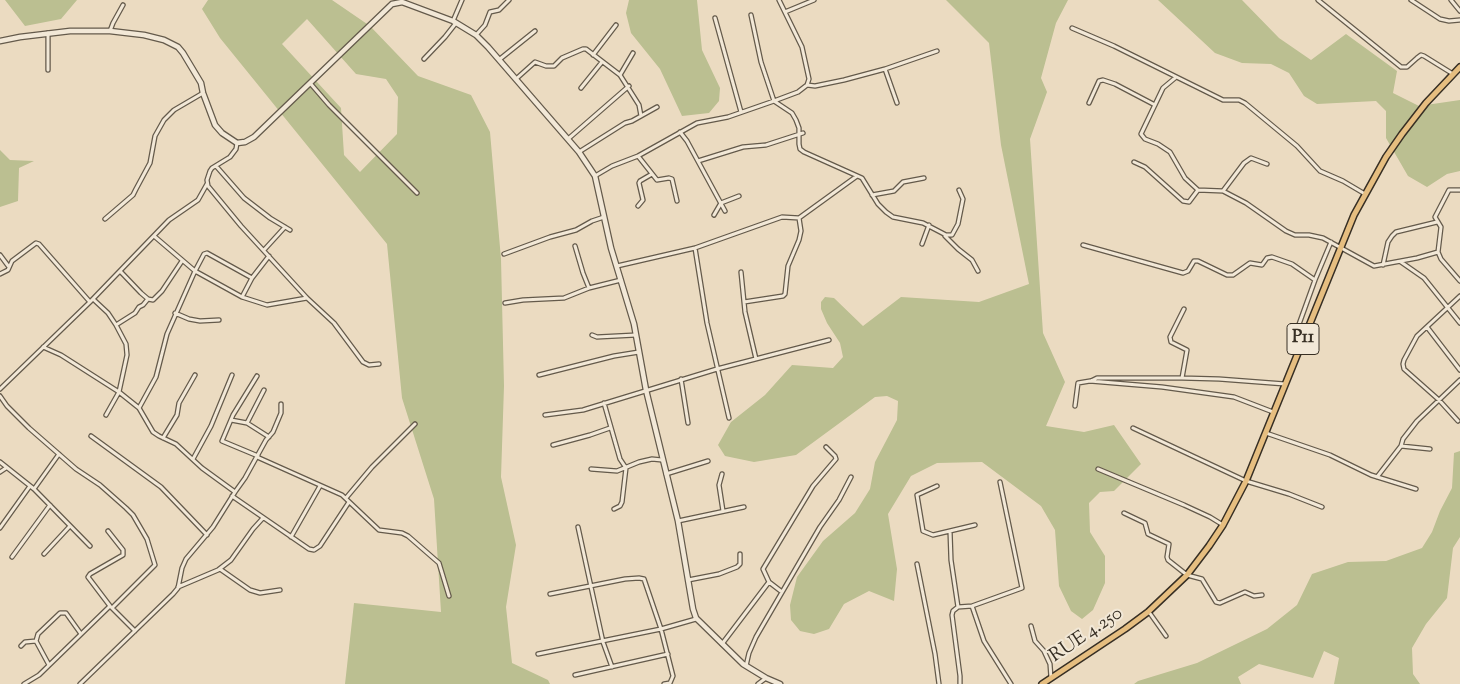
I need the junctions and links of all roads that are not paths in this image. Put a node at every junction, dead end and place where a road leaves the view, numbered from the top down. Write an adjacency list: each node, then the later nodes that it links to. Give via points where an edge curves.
1 (462, 0): 16 (street)
2 (509, 0): 22 (street, via 499,10 488,14 485,25)
3 (779, 0): 12 (street)
4 (814, 0): 12 (street)
5 (1318, 0): 33 (street, via 1401,67 1407,67 1421,55)
6 (1411, 0): 15 (street, via 1440,19)
7 (1451, 0): 11 (street)
8 (402, 1): 9 (street); 16 (street)
9 (390, 2): 37 (street)
10 (124, 5): 19 (street)
11 (1460, 11)
12 (786, 12): 38 (street, via 802,47 809,79)
13 (751, 15): 42 (street)
14 (715, 18): 47 (street)
15 (1460, 20)
16 (454, 22): 22 (street); 27 (street, via 446,37)
17 (616, 25): 26 (street)
18 (1072, 28): 36 (street)
19 (110, 31): 21 (street, via 70,30); 41 (street, via 144,35 178,47 201,82)
20 (535, 31): 28 (street)
21 (48, 34): 23 (street); 32 (street)
22 (476, 36): 28 (street)
23 (0, 41)
24 (937, 51): 31 (street)
25 (633, 53): 34 (street)
26 (593, 55): 29 (street); 35 (street, via 583,49 562,58 554,66 535,62)
27 (424, 59)
28 (500, 59): 35 (street)
29 (602, 62): 34 (street); 40 (street)
30 (1460, 67): 33 (main road, P11)
31 (885, 69): 38 (street, via 815,86); 43 (street)
32 (48, 70)
33 (1453, 74): 71 (main road, P11, via 1402,134)
34 (620, 75): 39 (street)
35 (516, 78): 52 (street)
36 (1175, 78): 45 (street, via 1164,88); 71 (street, via 1223,100 1245,103 1297,146 1320,171)
37 (310, 83): 53 (street, via 254,137); 69 (street)
38 (807, 85): 42 (street)
39 (629, 86): 48 (street); 52 (street)
40 (582, 88)
41 (203, 93): 53 (street, via 215,125); 80 (street, via 174,110 164,120 155,136 150,164 133,195)
42 (774, 101): 47 (street); 51 (street, via 792,113)
43 (897, 103)
44 (1089, 103): 45 (street, via 1102,80)
45 (1155, 104): 66 (street, via 1142,136 1170,152 1185,178)
46 (657, 107): 48 (street)
47 (741, 112): 49 (street, via 697,123)
48 (641, 116): 54 (street)
49 (680, 132): 55 (street); 56 (street)
50 (803, 132): 51 (street)
51 (799, 134): 56 (street); 62 (street, via 800,149 804,152)
52 (568, 139): 54 (street)
53 (237, 143): 59 (street, via 230,157)
54 (579, 152): 61 (street)
55 (638, 156): 60 (street); 61 (street)
56 (698, 161): 74 (street)
57 (1134, 162): 66 (street, via 1145,167 1184,201 1189,202)
58 (1267, 164): 68 (street, via 1251,158)
59 (216, 166): 64 (street, via 210,171); 83 (street, via 244,198)
60 (652, 174): 73 (street, via 657,180 672,179); 75 (street, via 640,181 643,200)
61 (595, 176): 78 (street)
62 (857, 176): 70 (street, via 862,178); 79 (street)
63 (924, 178): 70 (street, via 903,182 894,191)
64 (207, 183): 86 (street, via 198,200 169,220); 93 (street, via 225,209)
65 (959, 190): 85 (street, via 963,199 956,230 949,236)
66 (1198, 190): 68 (street)
67 (1460, 190): 81 (street, via 1446,192 1435,215)
68 (1223, 191): 87 (street, via 1286,231)
69 (417, 193)
70 (872, 194): 82 (street, via 893,217)
71 (1365, 194): 91 (main road, P11)
72 (739, 196): 74 (street)
73 (677, 200)
74 (721, 203): 76 (street); 77 (street)
75 (638, 206)
76 (725, 211)
77 (714, 215)
78 (604, 217): 95 (street); 101 (street)
79 (799, 218): 92 (street, via 782,218); 118 (street, via 799,240 788,266 785,294)
80 (105, 219)
81 (1438, 222): 94 (street, via 1441,232); 100 (street, via 1396,232 1388,242)
82 (929, 225): 85 (street); 88 (street)
83 (285, 227): 84 (street); 93 (street)
84 (290, 230)
85 (941, 232): 105 (street, via 972,260)
86 (154, 236): 98 (street); 103 (street)
87 (1331, 242): 91 (street); 110 (street)
88 (922, 244)
89 (1083, 245): 110 (street, via 1183,273 1198,261 1233,276 1250,263 1262,265 1272,257 1292,264)
90 (575, 246): 112 (street)
91 (1340, 247): 100 (street, via 1369,264); 132 (main road, P11)
92 (695, 248): 101 (street); 135 (street)
93 (264, 250): 97 (street)
94 (1438, 252): 99 (street); 111 (street)
95 (504, 254)
96 (0, 255): 102 (street)
97 (269, 256): 108 (street); 115 (street)
98 (182, 261): 104 (street); 116 (street, via 157,298)
99 (1400, 262): 100 (street); 120 (street, via 1424,278)
100 (1383, 265)
101 (617, 266): 109 (street)
102 (10, 268): 107 (street); 117 (street, via 12,261 39,244)
103 (120, 271): 116 (street); 117 (street)
104 (194, 271): 108 (street, via 207,253); 114 (street); 122 (street)
105 (978, 271)
106 (741, 272): 118 (street)
107 (0, 274)
108 (252, 278): 114 (street)
109 (622, 280): 112 (street); 128 (street)
110 (1315, 280): 132 (street, via 1298,327)
111 (1460, 280)
112 (590, 288): 119 (street, via 564,298)
113 (1460, 296): 120 (street)
114 (242, 297): 115 (street, via 267,304)
115 (307, 298): 134 (street, via 334,323 363,362)
116 (148, 299): 125 (street, via 135,313)
117 (92, 300): 125 (street, via 108,313); 130 (street)
118 (744, 302): 133 (street)
119 (505, 303)
120 (1448, 307): 124 (street); 126 (street)
121 (1184, 309): 141 (street, via 1170,337 1171,342 1187,350)
122 (175, 313): 123 (street, via 200,321); 155 (street, via 163,344 156,377)
123 (219, 320)
124 (1460, 323)
125 (116, 325): 149 (street, via 126,344 127,355)
126 (1426, 327): 136 (street); 151 (street, via 1403,364 1404,369)
127 (592, 335): 128 (street, via 597,338)
128 (636, 335): 131 (street)
129 (829, 340): 133 (street)
130 (43, 347): 146 (street); 149 (street)
131 (639, 352): 138 (street); 148 (street)
132 (1298, 352): 145 (main road, P11)
133 (756, 359): 135 (street)
134 (379, 364)
135 (717, 369): 142 (street); 159 (street)
136 (1460, 370)
137 (232, 375): 177 (street)
138 (539, 375)
139 (195, 376): 170 (street)
140 (257, 376): 160 (street)
141 (1182, 378): 144 (street, via 1097,378); 145 (street)
142 (681, 379): 148 (street); 163 (street)
143 (1460, 380): 151 (street)
144 (1090, 382): 154 (street, via 1077,386); 156 (street, via 1234,397)
145 (1285, 384): 156 (main road, P11)
146 (0, 389)
147 (264, 390): 162 (street)
148 (646, 390): 152 (street); 178 (street)
149 (119, 392): 155 (street); 157 (street)
150 (0, 396): 175 (street)
151 (1439, 400): 161 (street); 172 (street, via 1417,422)
152 (604, 403): 158 (street, via 583,410); 165 (street)
153 (281, 404): 169 (street, via 281,414)
154 (1075, 406)
155 (139, 408): 170 (street, via 153,432)
156 (1274, 412): 167 (main road, P11)
157 (106, 415)
158 (545, 415)
159 (729, 418)
160 (231, 420): 162 (street); 176 (street, via 222,441)
161 (1458, 421)
162 (247, 423): 169 (street)
163 (688, 423)
164 (415, 424): 199 (street)
165 (610, 428): 171 (street); 182 (street)
166 (1133, 428): 190 (street)
167 (1266, 433): 188 (street, via 1330,455); 190 (main road, P11)
168 (91, 436): 216 (street, via 162,488)
169 (269, 437): 176 (street)
170 (164, 438): 177 (street)
171 (553, 445)
172 (1401, 446): 174 (street); 188 (street)
173 (826, 447): 226 (street, via 836,459 809,492 764,565 764,574)
174 (1430, 449)
175 (59, 454): 195 (street); 235 (street, via 126,508 147,539 155,565)
176 (258, 456): 193 (street); 197 (street)
177 (193, 459): 197 (street)
178 (662, 460): 182 (street, via 652,459); 186 (street)
179 (708, 461): 186 (street)
180 (0, 462): 181 (street)
181 (6, 468): 185 (street); 192 (street)
182 (626, 468): 183 (street); 204 (street, via 622,502)
183 (591, 469)
184 (1098, 469): 210 (street)
185 (0, 472)
186 (666, 474): 208 (street)
187 (722, 474): 205 (street, via 718,485)
188 (1377, 476): 196 (street)
189 (852, 478): 230 (street)
190 (1246, 481): 203 (street); 210 (main road, P11)
191 (1000, 482): 234 (street, via 1022,588)
192 (30, 486): 195 (street); 213 (street)
193 (320, 486): 199 (street); 217 (street)
194 (937, 486): 215 (street, via 916,498 924,531 933,535)
195 (34, 489): 201 (street)
196 (1416, 489)
197 (235, 492): 198 (street)
198 (232, 496): 207 (street); 216 (street)
199 (346, 498): 200 (street)
200 (349, 502): 217 (street, via 317,549 310,549); 233 (street, via 375,529 405,534 435,559)
201 (50, 505): 211 (street); 221 (street)
202 (744, 507): 205 (street)
203 (1322, 507)
204 (614, 509)
205 (724, 511): 208 (street)
206 (1124, 513): 224 (street, via 1145,523 1148,534 1169,544 1168,560)
207 (263, 518): 217 (street); 223 (street)
208 (678, 521): 225 (street)
209 (976, 525): 215 (street)
210 (1223, 525): 224 (main road, P11)
211 (70, 526): 218 (street); 219 (street)
212 (578, 526): 227 (street)
213 (0, 528)
214 (108, 531): 235 (street, via 123,550 123,555 88,577)
215 (950, 532): 236 (street)
216 (207, 535): 228 (street, via 184,564)
217 (291, 537)
218 (90, 546)
219 (44, 554)
220 (740, 554): 225 (street, via 740,564 736,567)
221 (12, 557)
222 (917, 564): 261 (street)
223 (220, 569): 228 (street); 229 (street, via 250,590 260,593)
224 (1187, 575): 232 (street, via 1205,581 1218,603 1245,592 1256,597); 237 (main road, P11)
225 (688, 580): 238 (street)
226 (769, 582): 230 (street); 246 (street)
227 (592, 587): 231 (street); 240 (street, via 644,579); 245 (street)
228 (178, 588): 241 (street)
229 (280, 590)
230 (782, 592): 251 (street, via 756,637)
231 (550, 594)
232 (1262, 595)
233 (449, 596)
234 (972, 606): 236 (street); 263 (street, via 984,641)
235 (111, 607): 241 (street); 242 (street)
236 (958, 608): 262 (street, via 952,615)
237 (1148, 612): 243 (street); 255 (main road, RUE 4.250 / P11)
238 (696, 618): 240 (street); 246 (street)
239 (1031, 626): 255 (street, via 1035,641 1050,664)
240 (661, 630): 245 (street); 249 (street)
241 (135, 631): 257 (street)
242 (81, 634): 244 (street, via 69,615 62,612 38,634); 250 (street)
243 (1166, 636)
244 (36, 641): 247 (street, via 25,642); 250 (street)
245 (603, 642): 248 (street); 252 (street)
246 (722, 644): 251 (street)
247 (21, 646)
248 (538, 654)
249 (668, 654): 252 (street); 258 (street, via 673,676)
250 (49, 665): 256 (street, via 39,676)
251 (746, 666): 254 (street)
252 (612, 667): 253 (street)
253 (575, 675)
254 (766, 678): 259 (street); 260 (street)
255 (1051, 678): 264 (main road, RUE 4.250 / P11)
256 (24, 684)
257 (80, 684)
258 (664, 684)
259 (758, 684)
260 (780, 684)
261 (939, 684)
262 (960, 684)
263 (1012, 684)
264 (1042, 684)

